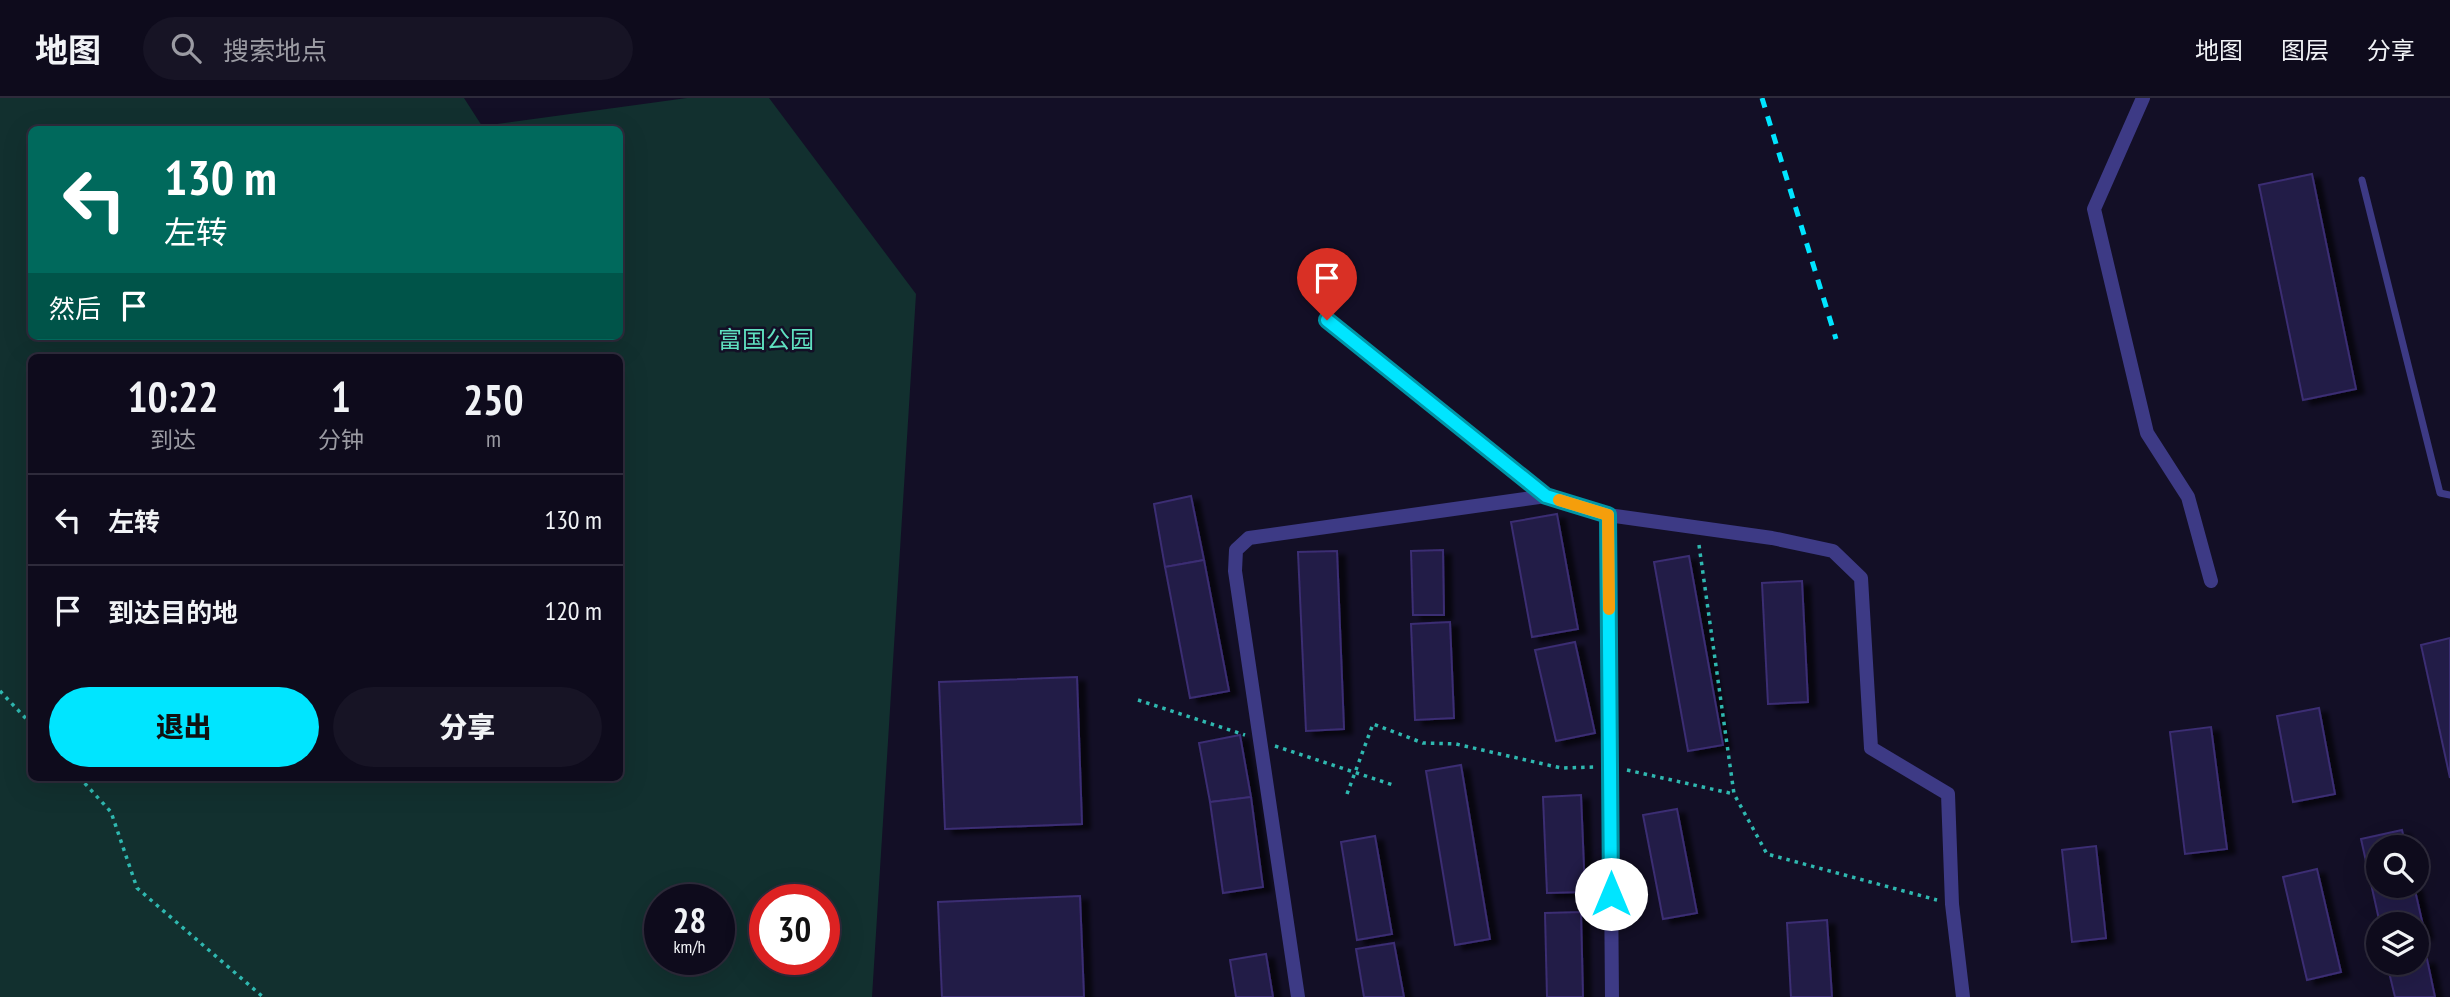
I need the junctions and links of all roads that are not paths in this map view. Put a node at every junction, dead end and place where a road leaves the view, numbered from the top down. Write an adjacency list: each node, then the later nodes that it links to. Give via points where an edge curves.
1 (2143, 98): 7 (street, via 2094,209 2147,433 2188,497)
2 (2362, 180): 4 (lane, via 2440,493)
3 (1327, 320): 5 (street)
4 (2450, 495)
5 (1546, 496): 6 (street); 8 (street, via 1249,538 1236,550 1235,571)
6 (1608, 515): 9 (street); 10 (street, via 1833,551 1861,578 1871,748 1948,794 1952,905)
7 (2211, 581)
8 (1298, 997)
9 (1612, 997)
10 (1963, 997)

